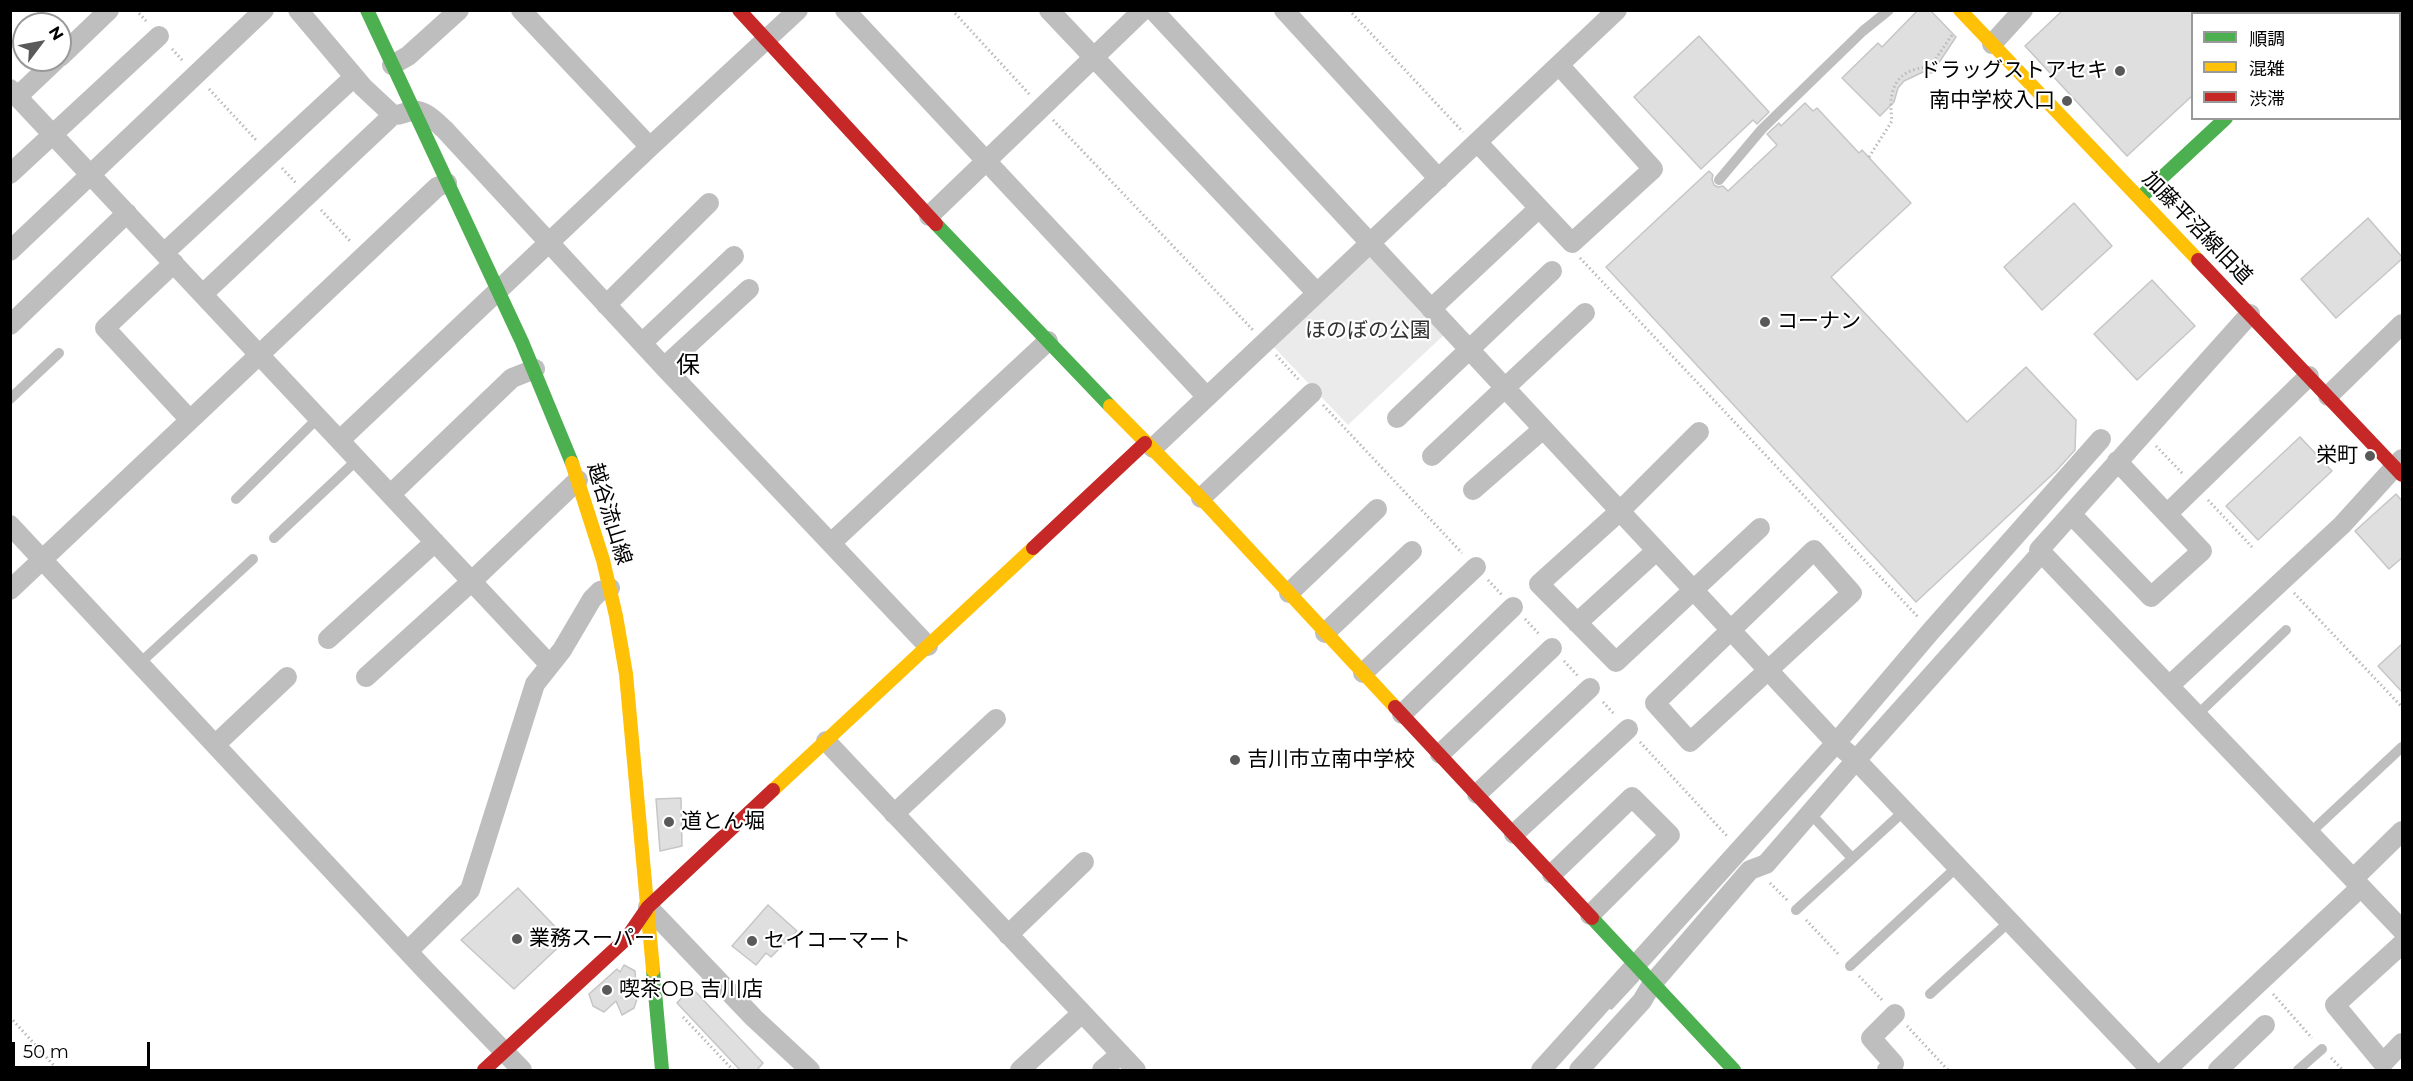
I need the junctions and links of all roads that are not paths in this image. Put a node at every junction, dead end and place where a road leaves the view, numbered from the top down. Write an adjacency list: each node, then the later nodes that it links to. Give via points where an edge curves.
1 (109, 10): 21 (street)
2 (264, 10): 36 (street)
3 (298, 10): 26 (street)
4 (367, 10): 23 (street, 越谷流山線)
5 (459, 10): 23 (street, via 408,56)
6 (521, 10): 33 (street)
7 (739, 10): 19 (street)
8 (798, 10): 19 (street)
9 (845, 10): 34 (street)
10 (1049, 10): 22 (street)
11 (1143, 10): 22 (street)
12 (1153, 10): 46 (street)
13 (1284, 10): 37 (street)
14 (1617, 10): 24 (street)
15 (1889, 10): 38 (lane, via 1762,129)
16 (1960, 10): 20 (street, 加藤平沼線旧道)
17 (2023, 10): 20 (street)
18 (159, 36): 31 (street)
19 (766, 40): 33 (street); 44 (street)
20 (1992, 44): 40 (street, 加藤平沼線旧道)
21 (72, 45)
22 (1095, 58): 34 (street); 53 (street)
23 (392, 65): 28 (street, 越谷流山線)
24 (1559, 65): 32 (street); 42 (street, via 1653,169 1572,243)
25 (41, 72): 27 (street)
26 (354, 77): 29 (street); 49 (street, via 270,154)
27 (14, 94): 31 (street)
28 (413, 111): 29 (street); 39 (street, 越谷流山線); 45 (street, via 424,113 445,130)
29 (393, 115): 54 (street)
30 (2224, 120): 40 (street)
31 (54, 134): 35 (street); 36 (street)
32 (1477, 142): 37 (street); 42 (street)
33 (650, 147): 45 (street)
34 (987, 162): 44 (street); 72 (street)
35 (10, 174)
36 (92, 174): 43 (street); 47 (street)
37 (1439, 179): 46 (street)
38 (1719, 180)
39 (447, 183): 52 (street, 越谷流山線); 65 (street, via 438,187)
40 (2140, 198): 58 (street, 加藤平沼線旧道)
41 (710, 203): 55 (street)
42 (1539, 208): 56 (street)
43 (126, 213): 49 (street); 60 (street)
44 (929, 216): 61 (street)
45 (549, 242): 52 (street); 55 (street)
46 (1370, 244): 53 (street); 56 (street)
47 (10, 251)
48 (734, 256): 62 (street)
49 (169, 258): 54 (street); 76 (street, via 105,328)
50 (1552, 271): 63 (street)
51 (748, 289): 66 (street)
52 (498, 291): 67 (street, 越谷流山線); 80 (street)
53 (1317, 293): 72 (street)
54 (203, 294): 65 (street)
55 (606, 305): 62 (street)
56 (1431, 309): 63 (street)
57 (1585, 313): 69 (street)
58 (2250, 314): 68 (street, 加藤平沼線旧道); 84 (street)
59 (2403, 324): 71 (street)
60 (10, 325)
61 (1048, 341): 81 (street); 99 (street)
62 (642, 343): 66 (street)
63 (1469, 350): 69 (street); 75 (street)
64 (59, 353): 73 (lane)
65 (260, 355): 74 (street); 76 (street)
66 (664, 367): 99 (street)
67 (535, 369): 86 (street, 越谷流山線); 88 (street, via 512,378)
68 (2309, 376): 71 (street, 加藤平沼線旧道); 94 (street)
69 (1505, 389): 77 (street); 82 (street)
70 (1312, 393): 89 (street)
71 (2328, 396): 85 (street, 加藤平沼線旧道)
72 (1207, 397): 81 (street)
73 (10, 399)
74 (319, 417): 80 (street); 90 (lane)
75 (1397, 418)
76 (190, 420): 104 (street)
77 (1543, 429): 87 (street); 92 (street)
78 (1699, 432): 92 (street)
79 (2101, 439): 134 (street, via 1931,631)
80 (340, 440): 83 (street)
81 (1149, 446): 89 (street); 117 (street)
82 (1432, 456)
83 (358, 459): 88 (street); 97 (lane)
84 (2117, 461): 93 (street); 94 (street)
85 (2400, 467): 125 (street)
86 (578, 480): 106 (street); 107 (street, 越谷流山線)
87 (1473, 490)
88 (391, 494): 98 (street)
89 (1201, 498): 110 (street)
90 (236, 499)
91 (1377, 509): 110 (street)
92 (1620, 511): 100 (street); 112 (street, via 1539,584)
93 (2071, 514): 94 (street, via 2151,597 2202,551); 102 (street, via 2039,549)
94 (2168, 514)
95 (10, 525): 104 (street)
96 (1760, 528): 109 (street)
97 (274, 537)
98 (435, 542): 106 (street); 116 (street)
99 (831, 543): 117 (street)
100 (1656, 550): 109 (street); 112 (street)
101 (1412, 551): 115 (street)
102 (2042, 552): 125 (street); 134 (street)
103 (253, 559): 119 (lane)
104 (42, 560): 108 (street); 119 (street)
105 (1476, 567): 122 (street)
106 (472, 581): 120 (street); 124 (street)
107 (610, 588): 120 (street, via 592,599); 148 (street, 越谷流山線, via 626,675)
108 (10, 590)
109 (1694, 590): 112 (street, via 1616,662); 113 (street)
110 (1289, 593): 115 (street)
111 (1513, 607): 127 (street)
112 (1577, 623)
113 (1731, 629): 121 (street); 121 (street, via 1655,703 1676,726 1690,741); 121 (street, via 1814,550 1852,593)
114 (2286, 630): 128 (lane)
115 (1325, 633): 122 (street)
116 (328, 639)
117 (928, 646): 131 (street)
118 (1552, 648): 135 (street)
119 (140, 663): 132 (street)
120 (550, 665): 154 (street, via 535,684 470,891)
121 (1769, 670): 134 (street)
122 (1363, 673): 127 (street)
123 (287, 677): 132 (street)
124 (366, 677)
125 (2169, 686): 128 (street)
126 (1590, 688): 136 (street)
127 (1402, 714): 135 (street)
128 (2196, 716): 141 (street)
129 (996, 719): 139 (street)
130 (1628, 729): 142 (street)
131 (826, 741): 139 (street); 148 (street)
132 (216, 744): 154 (street)
133 (2403, 747): 141 (lane)
134 (1845, 751): 137 (street); 138 (street); 156 (street, via 1740,849)
135 (1440, 754): 136 (street)
136 (1477, 794): 142 (street)
137 (1809, 812): 143 (lane); 156 (street, via 1766,864 1750,870)
138 (1904, 812): 143 (lane); 145 (street)
139 (894, 814): 153 (street)
140 (2403, 831): 147 (street)
141 (2310, 833): 147 (street)
142 (1514, 834): 146 (street)
143 (1852, 858): 149 (lane)
144 (1084, 862): 153 (street)
145 (1957, 867): 151 (street); 155 (lane)
146 (1552, 874): 150 (street); 150 (street, via 1632,797 1670,836)
147 (2357, 883): 152 (street); 177 (street, via 2262,981)
148 (648, 907): 163 (street, via 626,939); 168 (street, 越谷流山線); 169 (street)
149 (1796, 910)
150 (1590, 915): 156 (street)
151 (2009, 922): 157 (lane); 165 (street)
152 (2402, 933): 161 (street, via 2335,1005 2383,1063)
153 (1008, 935): 158 (street)
154 (408, 951): 163 (street)
155 (1850, 966)
156 (1645, 975): 173 (street); 174 (street, via 1642,1001); 175 (street)
157 (1930, 994)
158 (1082, 1013): 164 (street); 170 (street)
159 (1895, 1014): 176 (street, via 1871,1038 1894,1064)
160 (2265, 1025): 178 (street)
161 (2403, 1043)
162 (2322, 1049): 179 (lane)
163 (504, 1051): 166 (street); 167 (street)
164 (1120, 1054): 171 (street); 172 (street)
165 (2144, 1068)
166 (484, 1071)
167 (522, 1071)
168 (662, 1071)
169 (810, 1071)
170 (1020, 1071)
171 (1102, 1071)
172 (1136, 1071)
173 (1541, 1071)
174 (1579, 1071)
175 (1734, 1071)
176 (1887, 1071)
177 (2166, 1071)
178 (2218, 1071)
179 (2298, 1071)

